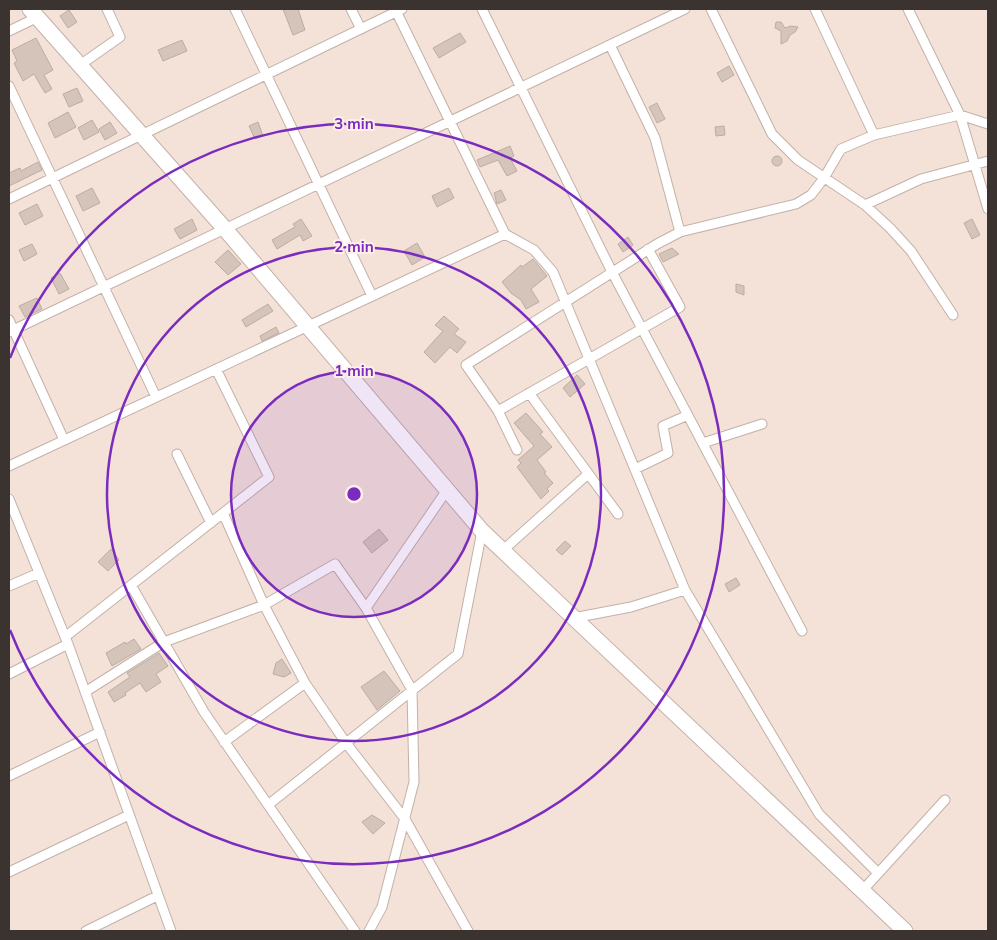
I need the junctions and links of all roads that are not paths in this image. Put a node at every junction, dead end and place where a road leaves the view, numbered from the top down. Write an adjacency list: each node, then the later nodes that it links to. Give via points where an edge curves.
1 (107, 9): 14 (street, via 120,37)
2 (235, 9): 15 (street)
3 (351, 9): 11 (street)
4 (482, 9): 17 (street)
5 (686, 9): 13 (street)
6 (711, 9): 26 (street, via 772,134 798,160)
7 (815, 9): 22 (street)
8 (908, 9): 18 (street)
9 (399, 10): 11 (street); 19 (street)
10 (34, 13): 12 (street); 14 (main road)
11 (361, 28): 15 (street)
12 (9, 31)
13 (610, 45): 17 (street); 32 (street, via 655,138)
14 (80, 65): 21 (main road)
15 (266, 74): 21 (street); 27 (street)
16 (9, 86): 25 (street)
17 (521, 88): 19 (street); 35 (street)
18 (960, 115): 20 (street); 22 (street); 24 (street)
19 (450, 121): 27 (street); 33 (street)
20 (988, 124)
21 (141, 135): 25 (street); 31 (main road)
22 (874, 135): 26 (street, via 841,149)
23 (988, 161): 24 (street)
24 (975, 165): 29 (street, via 921,179); 30 (street)
25 (52, 178): 28 (street); 36 (street)
26 (824, 178): 29 (street); 32 (street, via 811,195 796,204)
27 (318, 184): 31 (street); 37 (street)
28 (9, 199)
29 (865, 204): 39 (street, via 911,250)
30 (988, 209)
31 (224, 229): 36 (street); 41 (main road)
32 (680, 232): 34 (street)
33 (505, 234): 37 (street); 38 (street, via 534,250 553,272)
34 (648, 249): 35 (street); 42 (street, via 680,307)
35 (612, 272): 38 (street); 42 (street)
36 (104, 286): 43 (street); 47 (street)
37 (372, 296): 41 (street)
38 (566, 301): 44 (street); 48 (street, via 466,365)
39 (953, 315)
40 (9, 320): 43 (street)
41 (308, 326): 45 (street); 58 (main road)
42 (642, 329): 44 (street); 49 (street)
43 (11, 331): 51 (street)
44 (590, 358): 46 (street); 56 (street)
45 (216, 369): 47 (street); 60 (street, via 269,477)
46 (529, 393): 48 (street); 57 (street)
47 (156, 397): 51 (street)
48 (498, 411): 53 (street)
49 (688, 415): 52 (street); 56 (street, via 663,426 668,452)
50 (762, 424): 52 (street)
51 (64, 440): 55 (street)
52 (703, 443): 72 (street)
53 (518, 450)
54 (177, 454): 62 (street)
55 (9, 466)
56 (635, 469): 68 (street)
57 (588, 474): 61 (street); 64 (street)
58 (447, 490): 63 (main road); 70 (street)
59 (9, 499): 65 (street)
60 (223, 514): 62 (street); 69 (street)
61 (618, 514)
62 (211, 523): 66 (street)
63 (482, 531): 64 (main road); 77 (street, via 458,654)
64 (502, 551): 71 (main road)
65 (39, 572): 67 (street); 73 (street)
66 (131, 585): 73 (street); 74 (street)
67 (9, 586)
68 (685, 590): 71 (street, via 631,607); 88 (street, via 819,814)
69 (264, 605): 70 (street, via 335,564); 74 (street); 76 (street)
70 (366, 608): 77 (street)
71 (573, 618): 89 (main road)
72 (802, 631)
73 (67, 640): 75 (street); 78 (street)
74 (164, 642): 78 (street); 80 (street)
75 (9, 674)
76 (305, 683): 80 (street); 81 (street)
77 (412, 690): 81 (street); 86 (street, via 414,782)
78 (85, 692): 79 (street)
79 (100, 732): 82 (street); 85 (street)
80 (224, 742): 84 (street)
81 (346, 743): 84 (street); 86 (street)
82 (9, 776)
83 (945, 800): 88 (street)
84 (268, 805): 93 (street)
85 (129, 815): 87 (street); 90 (street)
86 (405, 819): 94 (street, via 382,907); 95 (street)
87 (9, 872)
88 (878, 873): 89 (street)
89 (862, 891): 96 (main road)
90 (157, 896): 91 (street); 92 (street)
91 (86, 931)
92 (171, 931)
93 (355, 931)
94 (369, 931)
95 (468, 931)
96 (906, 931)

